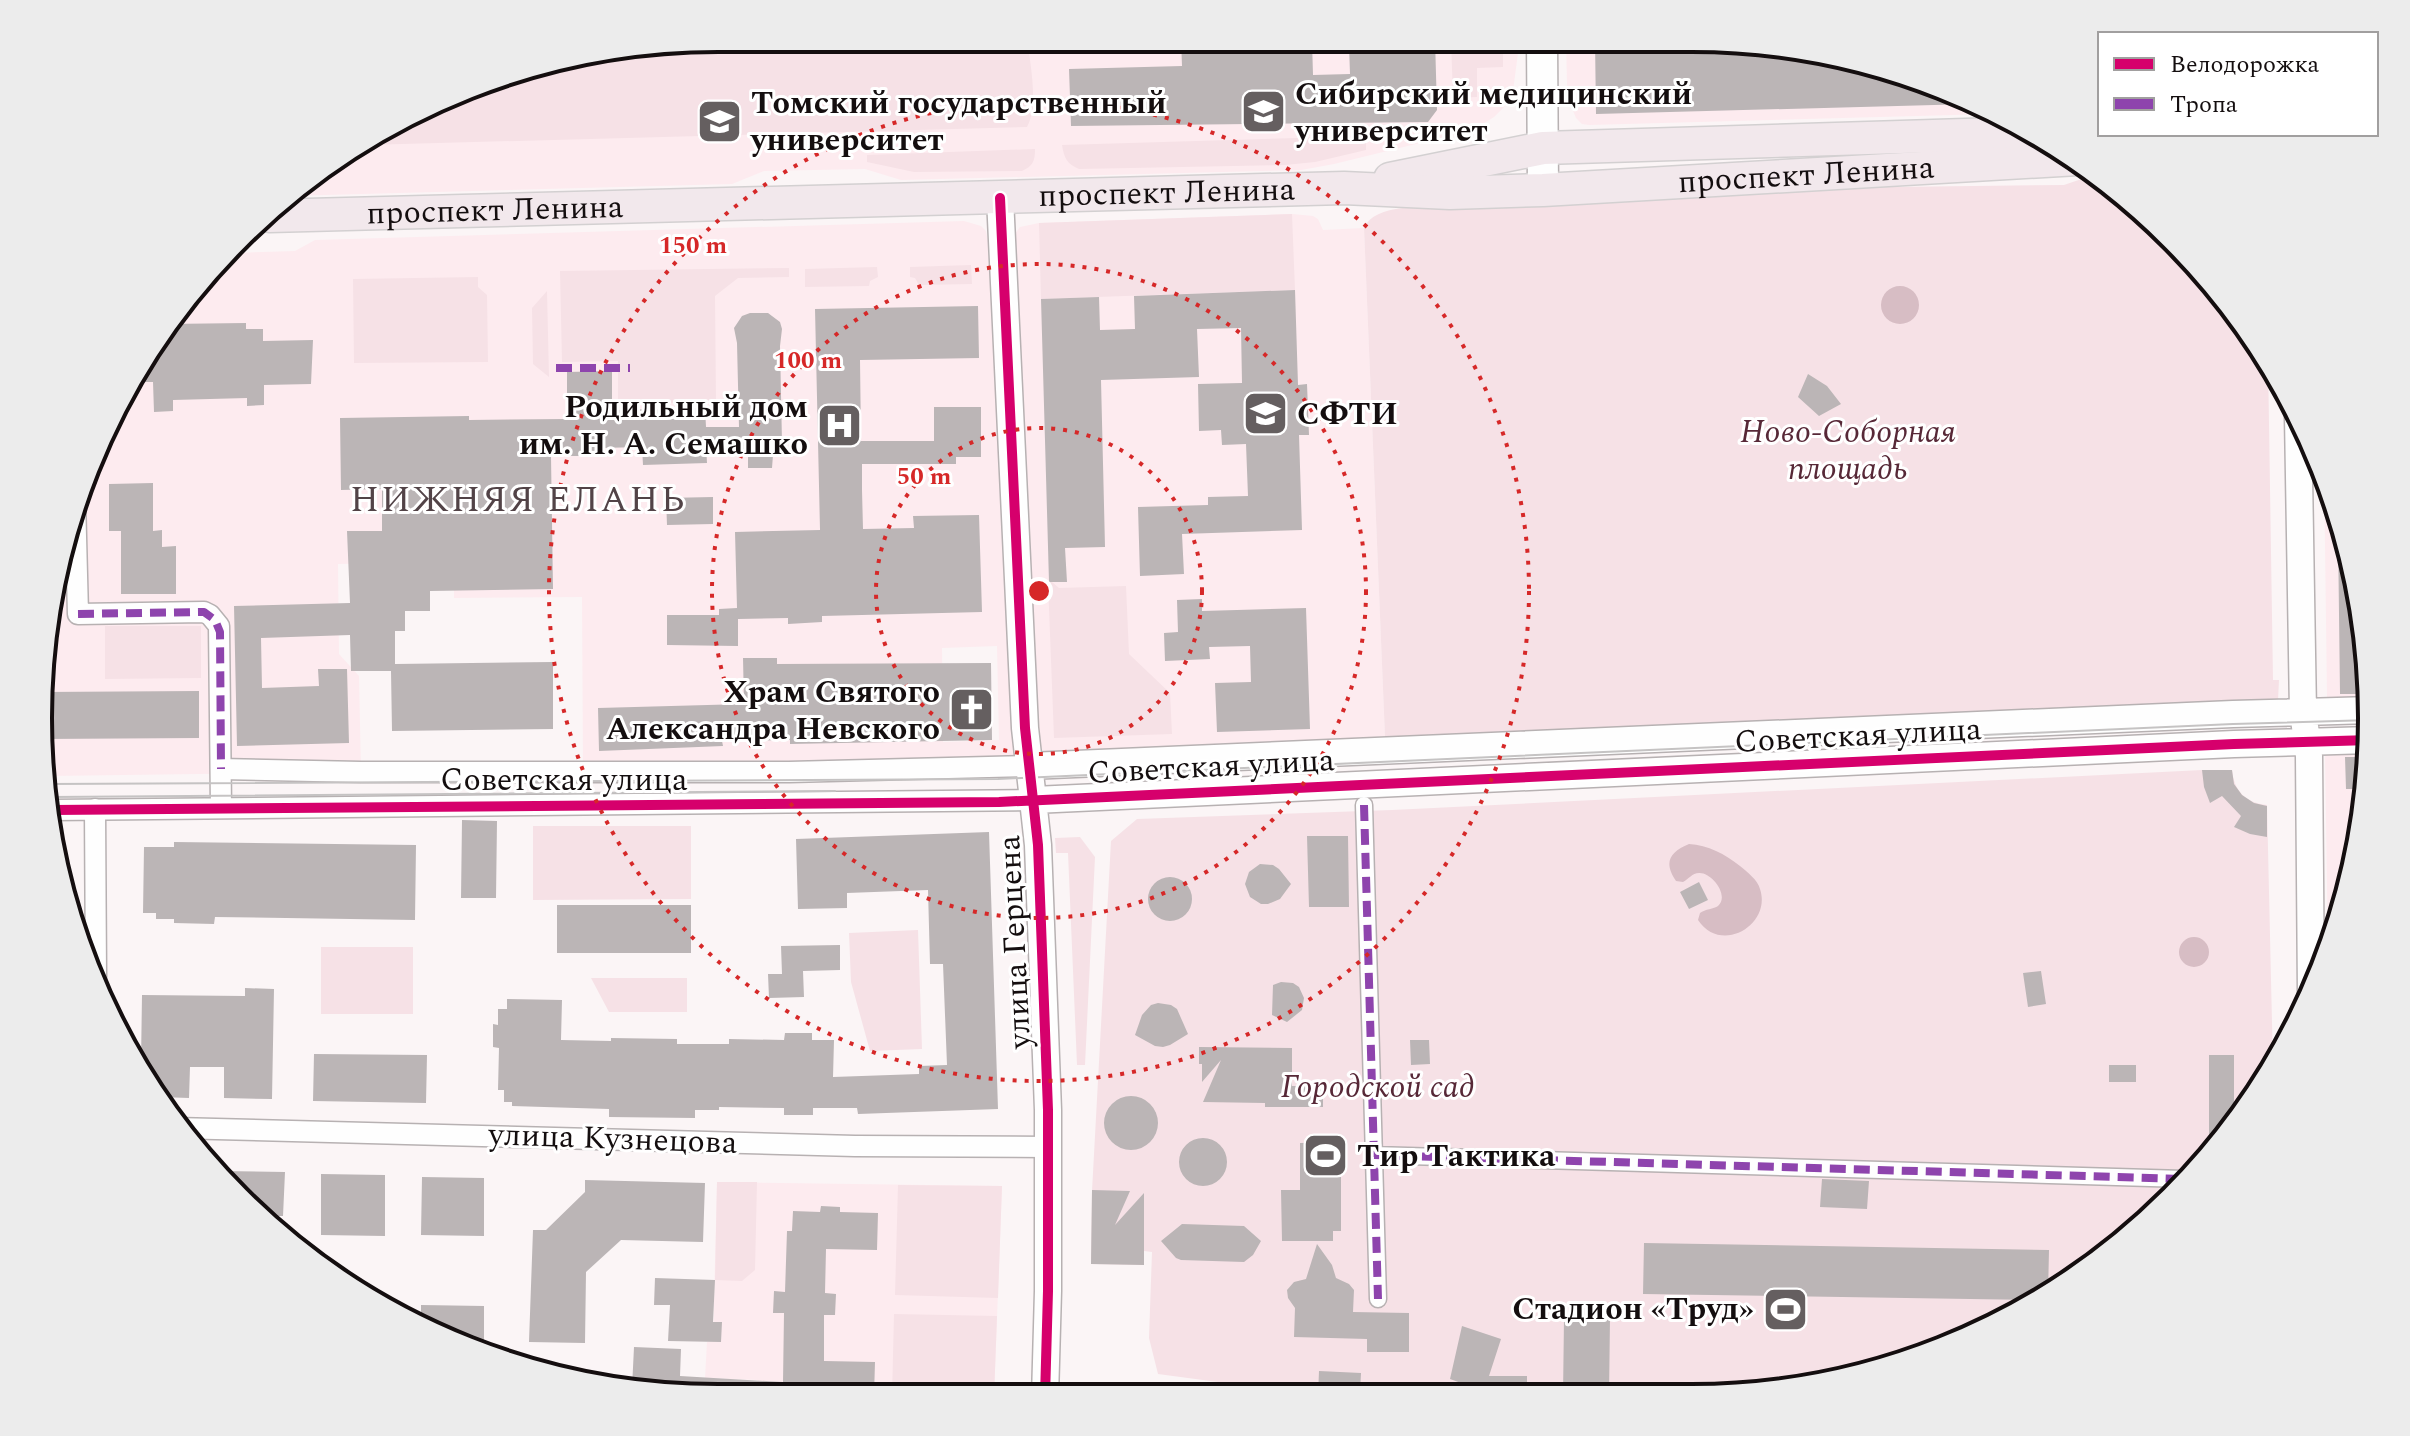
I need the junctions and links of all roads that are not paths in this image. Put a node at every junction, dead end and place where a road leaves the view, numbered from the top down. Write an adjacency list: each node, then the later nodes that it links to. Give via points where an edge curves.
1 (1542, 52): 3 (main road)
2 (2011, 134): 3 (main road, проспект Ленина)
3 (1543, 148): 5 (main road, проспект Ленина); 6 (main road)
4 (2056, 160): 6 (main road, проспект Ленина)
5 (1344, 188): 6 (main road, проспект Ленина); 7 (main road, проспект Ленина)
6 (1543, 190)
7 (1000, 198): 8 (main road, проспект Ленина); 15 (street, улица Герцена)
8 (281, 216)
9 (2301, 450): 12 (street)
10 (76, 542): 16 (street, via 78,614 204,612 215,620 220,632)
11 (2358, 710): 12 (street, Советская улица)
12 (2303, 712): 14 (street); 15 (street, Советская улица)
13 (2357, 740): 14 (street, Советская улица)
14 (2308, 741): 17 (street, Советская улица); 23 (street)
15 (1029, 766): 16 (street, Советская улица, via 789,772); 17 (street, улица Герцена)
16 (221, 769): 19 (street)
17 (1034, 800): 19 (street, Советская улица); 25 (street, улица Герцена)
18 (1364, 805): 26 (street)
19 (221, 808): 20 (street, Советская улица)
20 (95, 809): 21 (street, Советская улица); 22 (street)
21 (59, 810)
22 (96, 955)
23 (2311, 964)
24 (194, 1128): 25 (street, улица Кузнецова)
25 (1049, 1147): 29 (street, улица Герцена)
26 (1374, 1155): 27 (street); 28 (street)
27 (2173, 1179)
28 (1378, 1299)
29 (1045, 1384)

